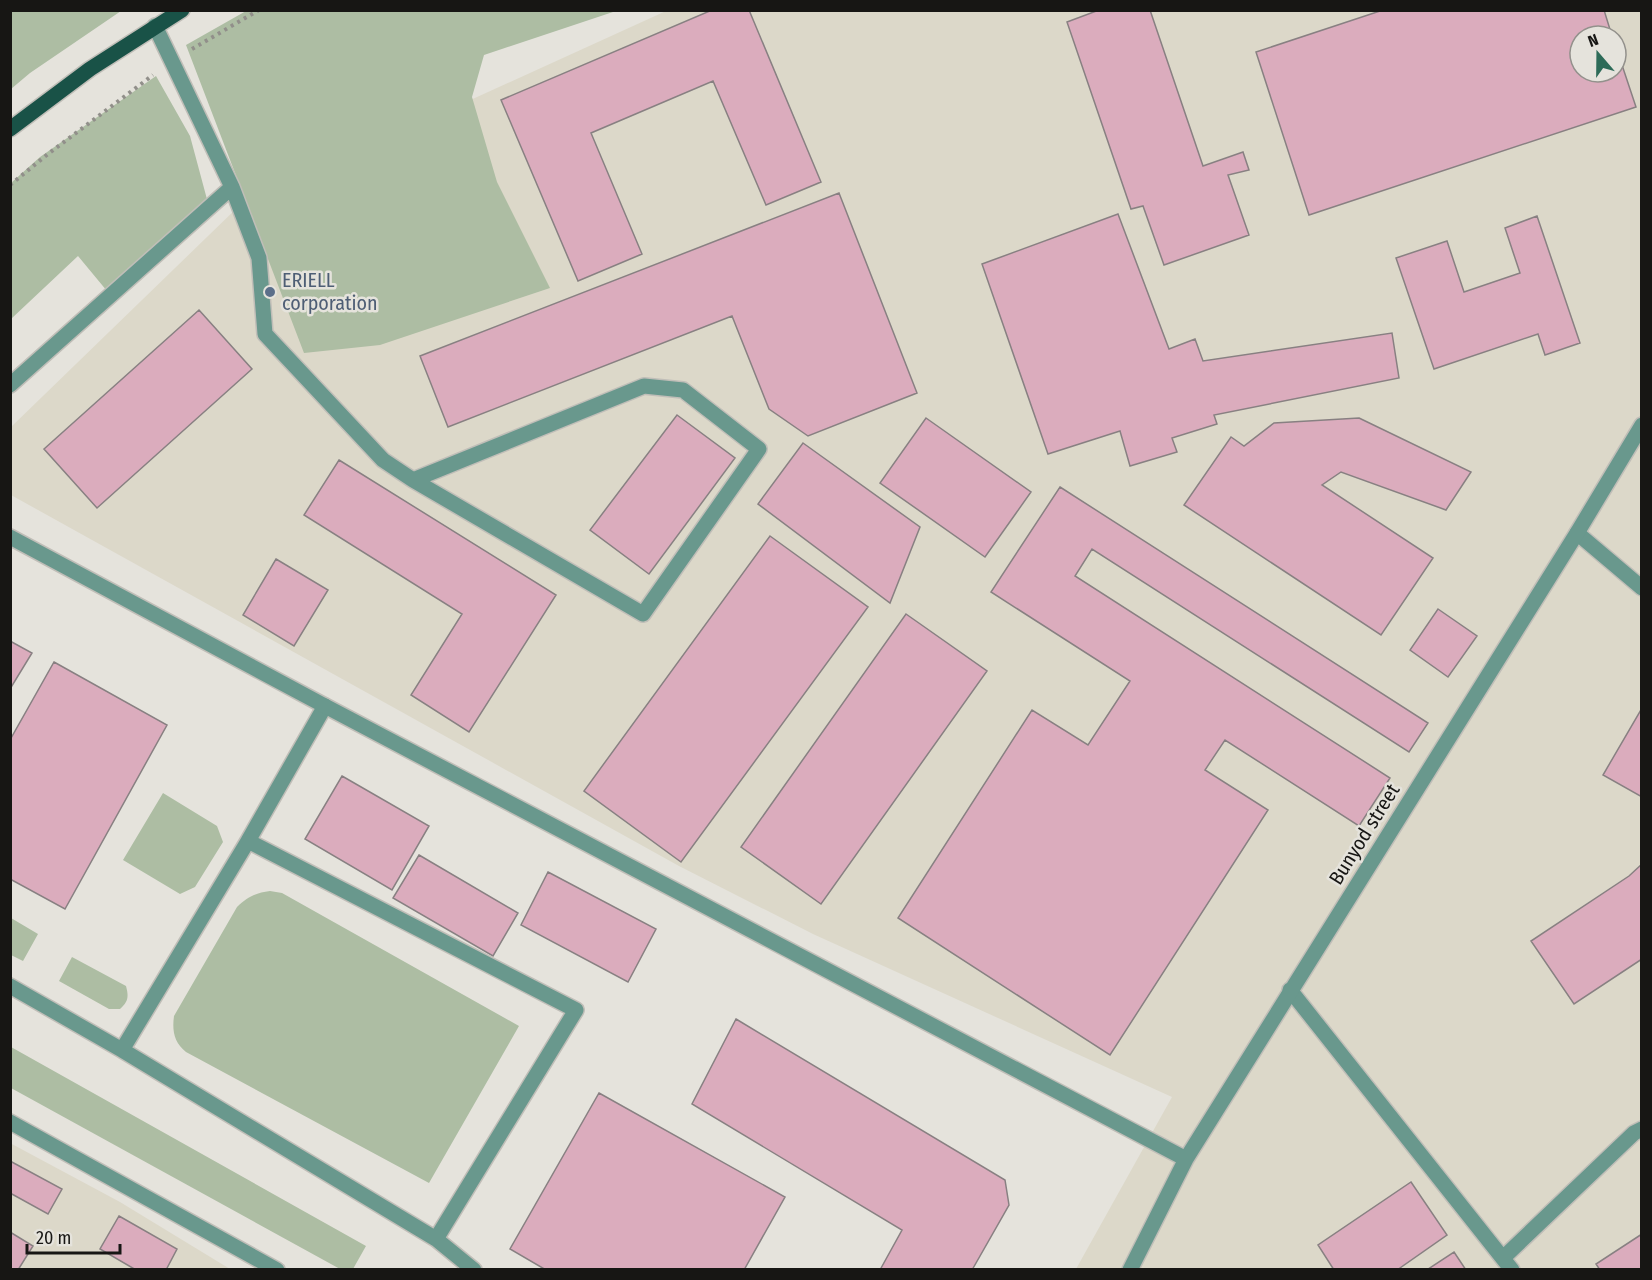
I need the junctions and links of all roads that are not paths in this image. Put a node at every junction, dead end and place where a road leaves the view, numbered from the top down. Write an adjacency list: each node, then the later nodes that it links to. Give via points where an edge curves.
1 (182, 10): 2 (main road)
2 (155, 26): 3 (main road); 4 (street)
3 (10, 129)
4 (232, 187): 5 (street); 7 (street, via 260,258 265,334 383,460)
5 (10, 385)
6 (1639, 435): 8 (street, Bunyod street)
7 (413, 480): 7 (street, via 644,386 683,390 759,449 643,614)
8 (1577, 533): 10 (street); 14 (street, Bunyod street)
9 (10, 537): 11 (street)
10 (1641, 588)
11 (325, 706): 12 (street); 18 (street)
12 (248, 841): 15 (street); 19 (street, via 576,1010)
13 (10, 986): 15 (street)
14 (1290, 990): 18 (street, Bunyod street); 20 (street)
15 (122, 1050): 19 (street)
16 (10, 1122): 21 (street)
17 (1641, 1129): 20 (street)
18 (1186, 1159): 23 (street, Bunyod street)
19 (436, 1239): 22 (street)
20 (1508, 1264)
21 (277, 1269)
22 (474, 1269)
23 (1130, 1269)

